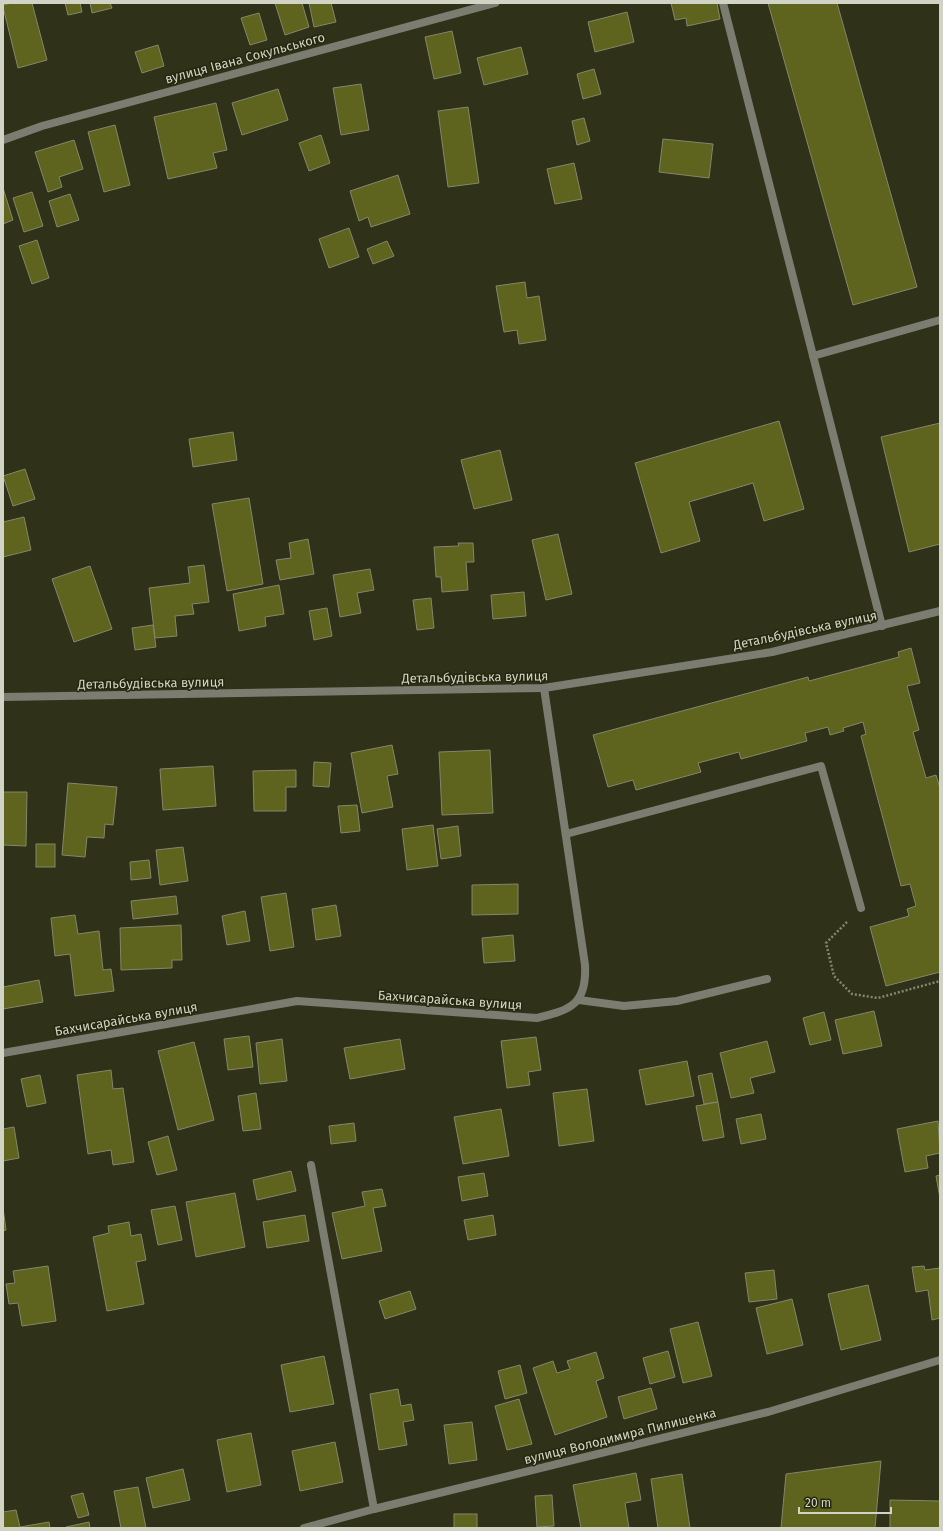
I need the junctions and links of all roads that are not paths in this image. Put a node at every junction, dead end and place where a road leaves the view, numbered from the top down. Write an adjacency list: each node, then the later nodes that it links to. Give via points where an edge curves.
1 (495, 3): 3 (street, вулиця Івана Сокульського, via 42,126)
2 (723, 3): 5 (street)
3 (3, 140)
4 (940, 320): 5 (street)
5 (813, 356): 7 (street)
6 (940, 611): 7 (street, Детальбудівська вулиця)
7 (882, 626): 8 (street, Детальбудівська вулиця, via 772,652)
8 (544, 688): 9 (street, Детальбудівська вулиця); 10 (street)
9 (3, 697)
10 (566, 834): 11 (street, via 821,766); 13 (street, via 585,965 586,982)
11 (861, 908)
12 (767, 979): 13 (street, via 677,1001 624,1006)
13 (579, 1000): 14 (street, Бахчисарайська вулиця, via 559,1013 537,1018 297,1001)
14 (3, 1053)
15 (311, 1165): 17 (street)
16 (940, 1360): 17 (street, вулиця Володимира Пилишенка, via 768,1412)
17 (374, 1509): 18 (street, вулиця Володимира Пилишенка)
18 (304, 1528)

